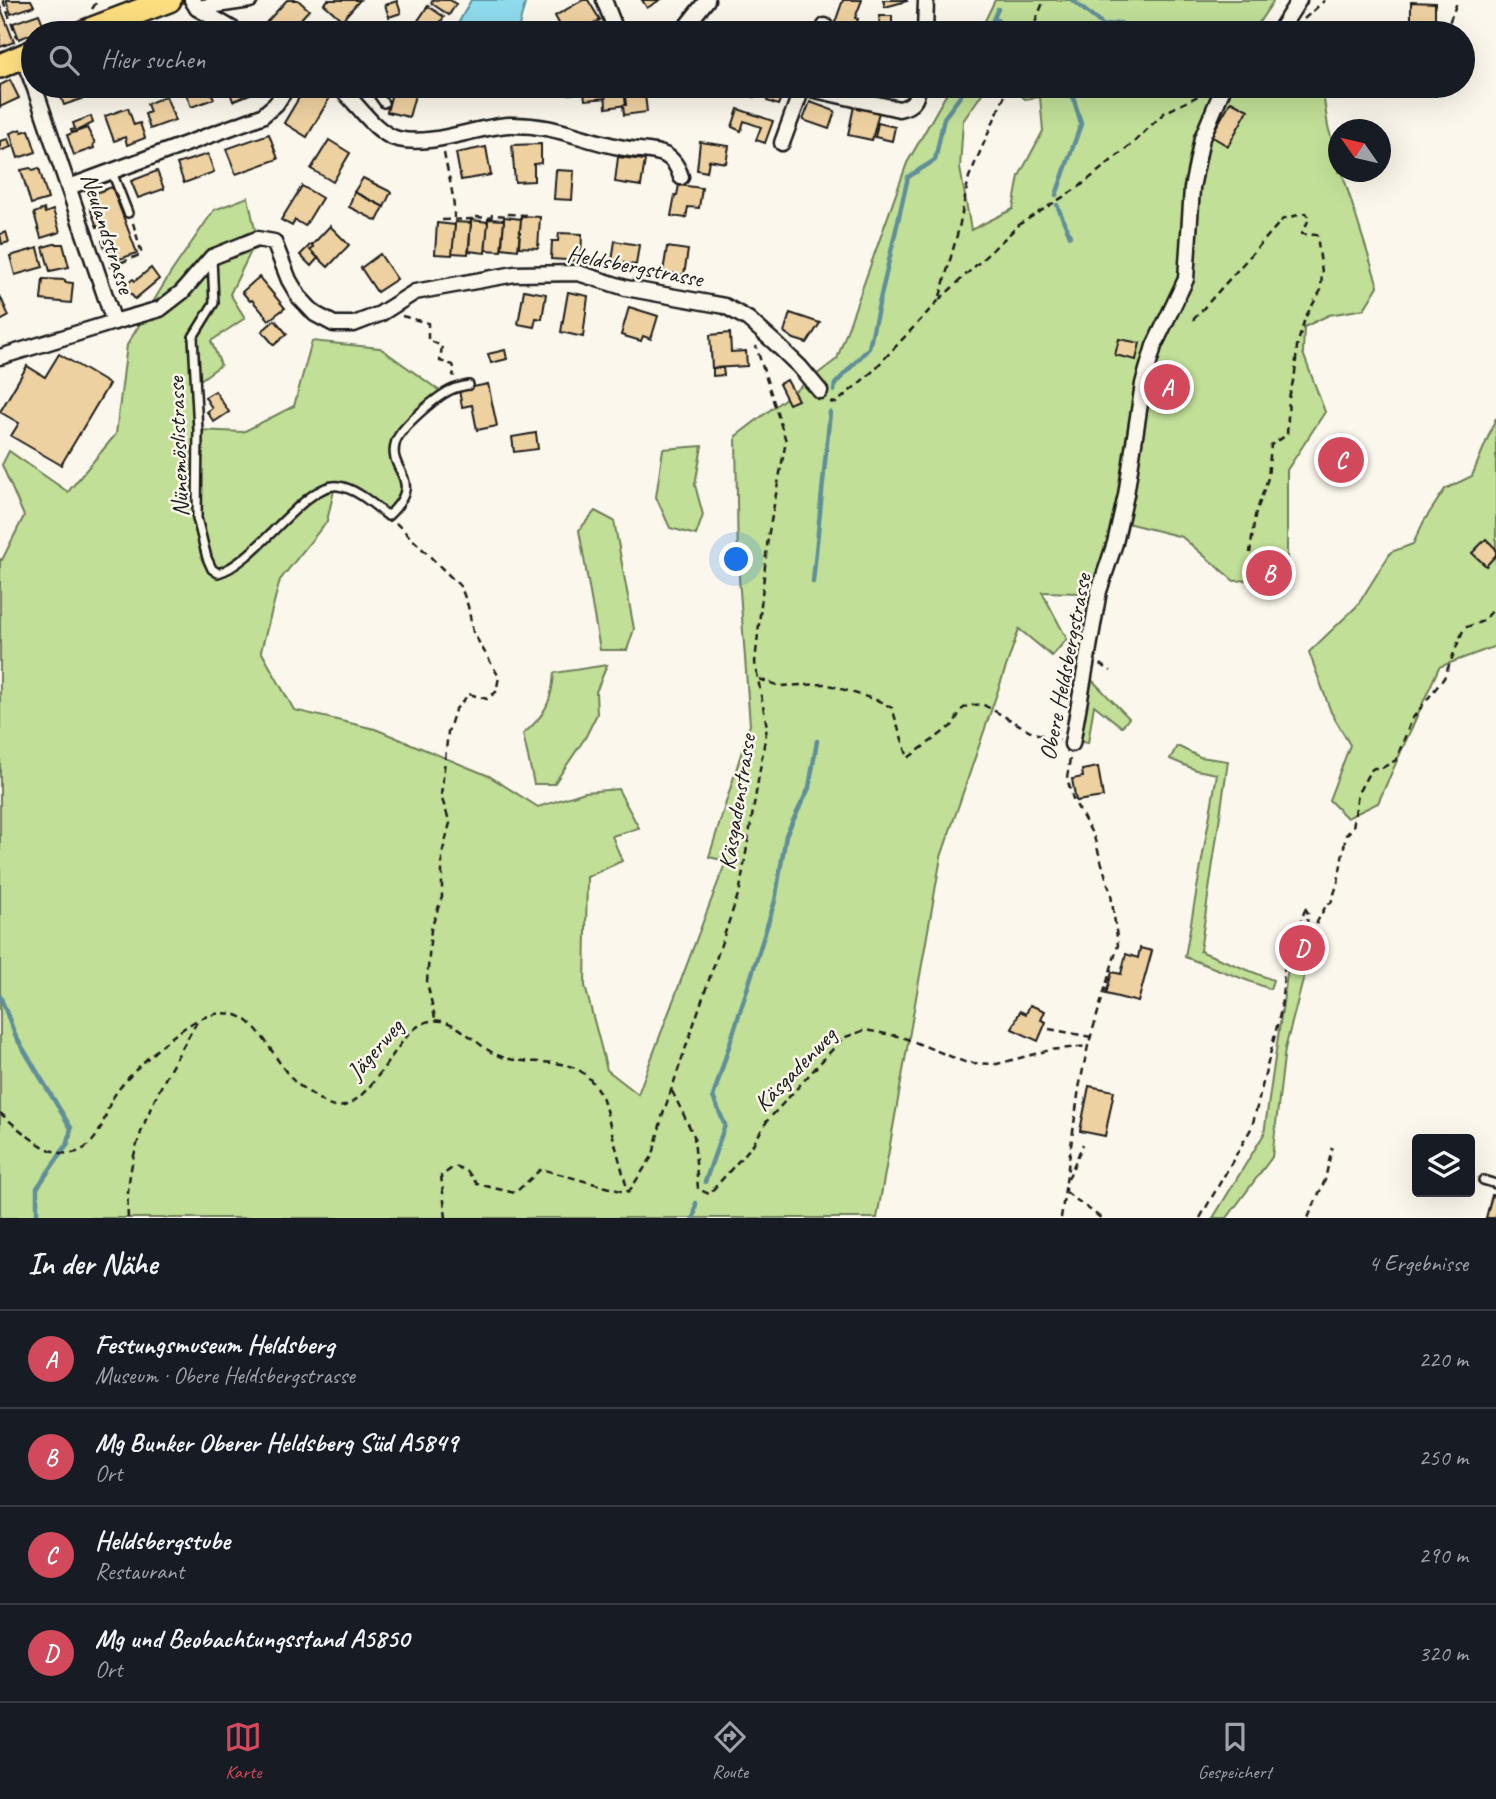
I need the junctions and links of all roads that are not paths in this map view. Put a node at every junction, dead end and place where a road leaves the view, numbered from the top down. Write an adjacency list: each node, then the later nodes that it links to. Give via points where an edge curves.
1 (169, 0): 8 (main road)
2 (250, 0): 7 (street)
3 (604, 0): 10 (street)
4 (707, 0): 11 (street)
5 (926, 0): 12 (street)
6 (1299, 0): 13 (street)
7 (195, 4): 9 (street)
8 (114, 21)
9 (221, 21)
10 (612, 21)
11 (690, 21)
12 (925, 21)
13 (1286, 21)
14 (21, 53): 15 (main road)
15 (0, 66)
16 (38, 98): 28 (street, Neulandstrasse)
17 (280, 98): 26 (street, via 262,116)
18 (349, 98): 27 (street, via 393,138 408,141 506,125 556,128 666,155 677,163)
19 (380, 98): 24 (lane)
20 (799, 98): 25 (street)
21 (853, 98): 22 (street, via 899,109 907,108)
22 (914, 98)
23 (1215, 98): 35 (street, Obere Heldsbergstrasse, via 1192,188 1186,279 1154,346 1143,384 1126,495 1099,591)
24 (383, 103)
25 (782, 143)
26 (112, 171): 28 (street); 29 (lane)
27 (681, 177)
28 (69, 187): 31 (street, Neulandstrasse)
29 (130, 217)
30 (212, 257): 31 (street, Heldsbergstrasse, via 182,292 160,309); 33 (lane, Nünemöslistrasse, via 214,303 193,337 197,518 207,558 218,573 228,571 256,548 317,490 335,485 348,488 388,516 404,498 407,486 396,456 396,441 423,410 453,389); 34 (street, Heldsbergstrasse, via 257,239 274,242 304,303 334,324 354,324 380,314 415,292 515,274 578,273 626,288 725,306 748,319)
31 (114, 322): 32 (street, Neulandstrasse)
32 (0, 357)
33 (469, 385)
34 (820, 391)
35 (1073, 744)
36 (1483, 1181): 37 (lane)
37 (1496, 1184)

